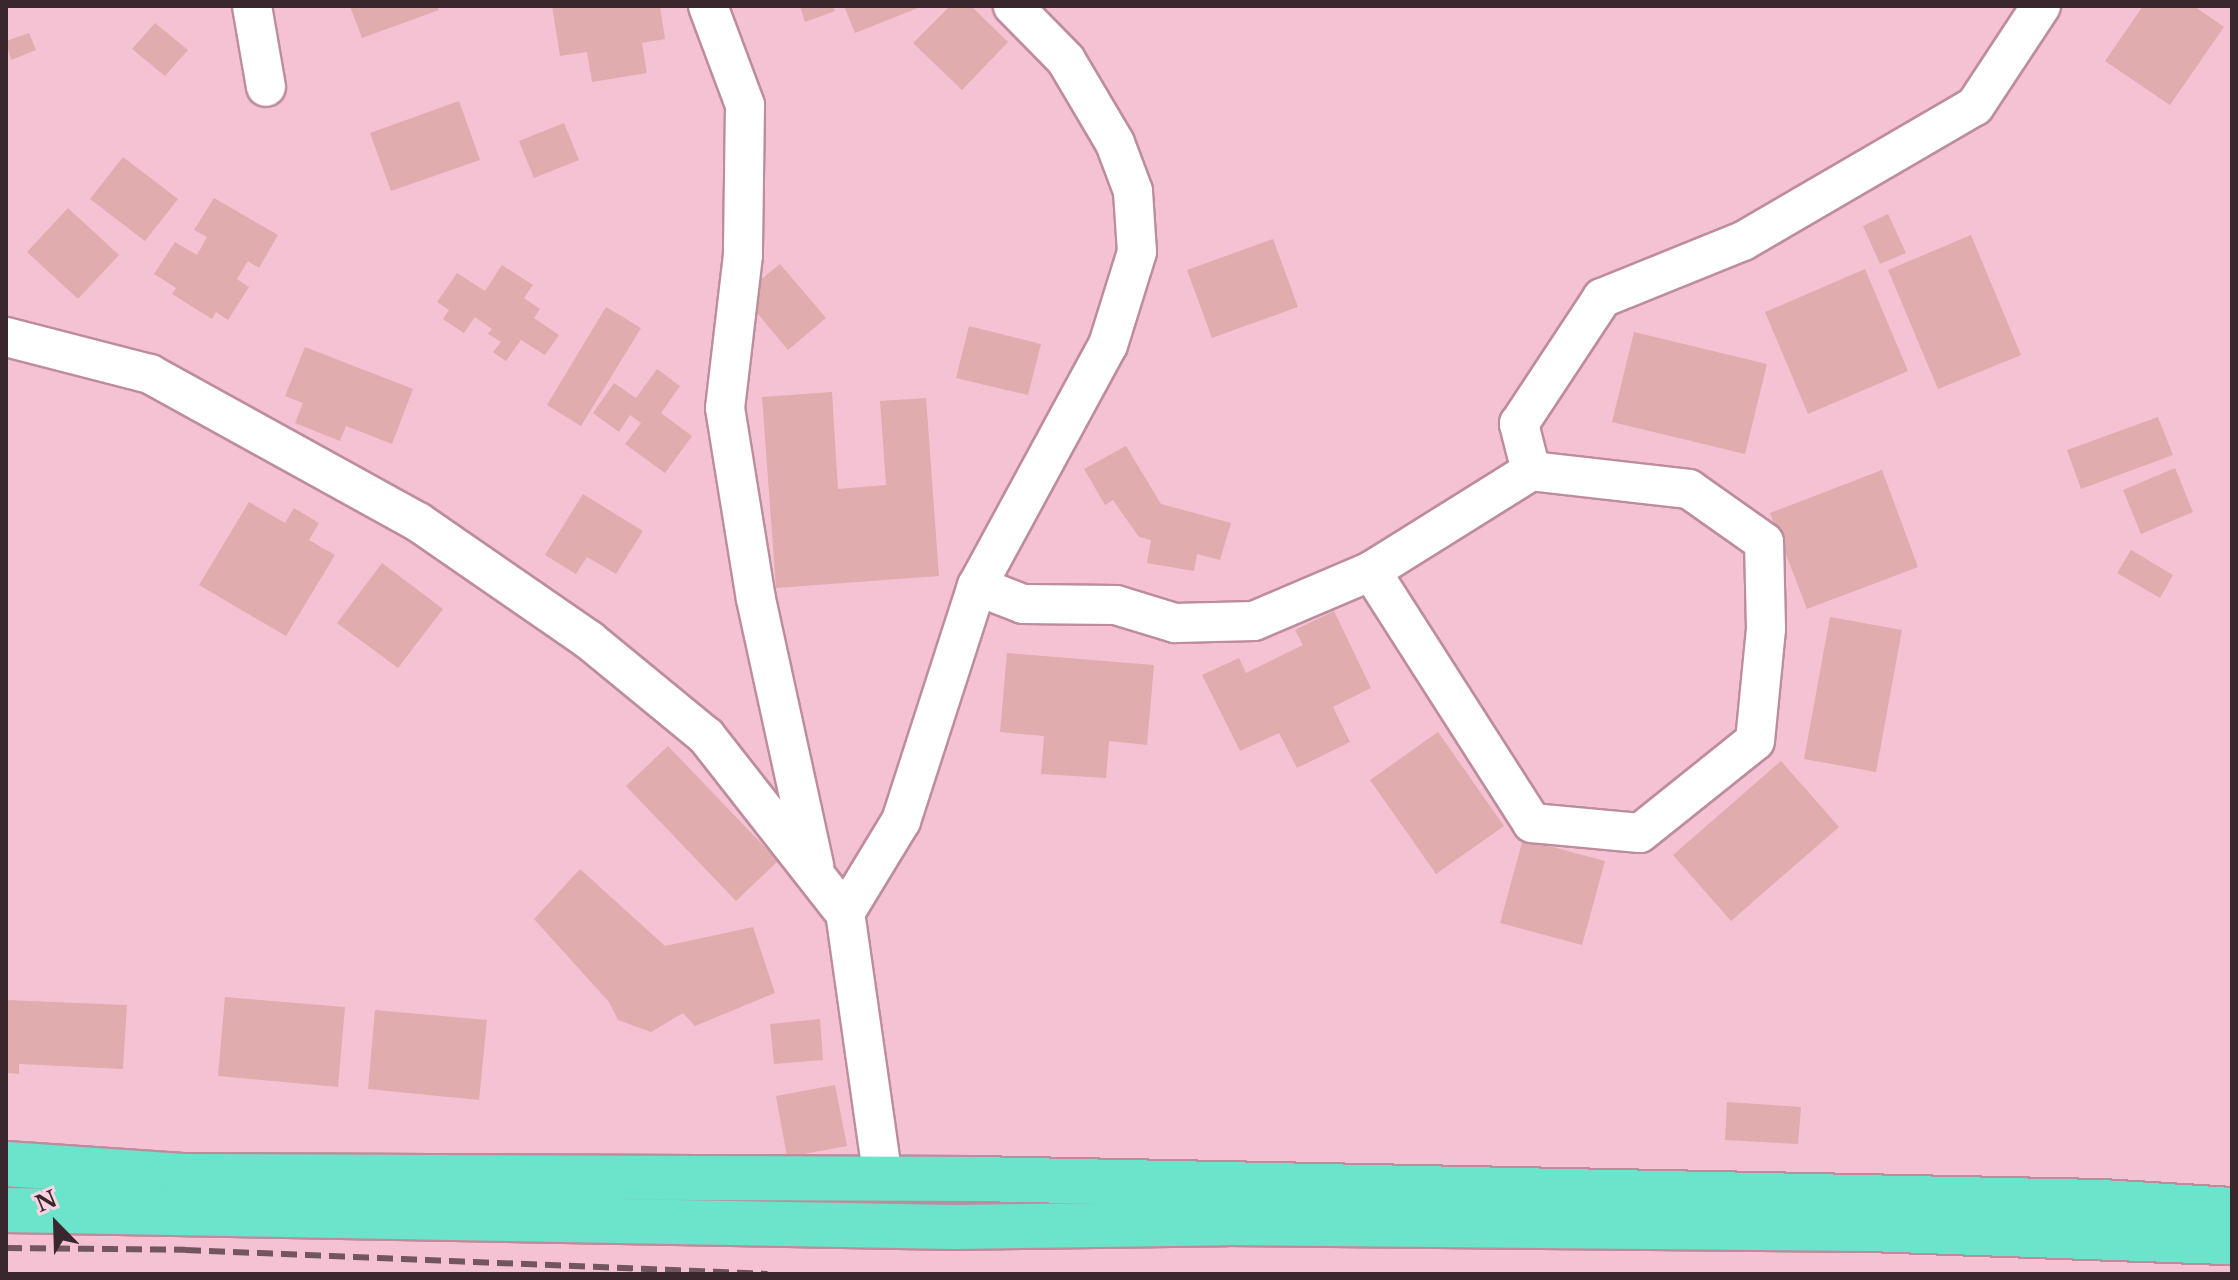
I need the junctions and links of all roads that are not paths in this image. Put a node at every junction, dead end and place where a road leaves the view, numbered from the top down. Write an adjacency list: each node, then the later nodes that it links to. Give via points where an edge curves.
1 (252, 6): 5 (street)
2 (708, 6): 10 (street, via 745,105 743,255 725,408 756,599)
3 (1013, 6): 9 (street, via 1066,60 1115,143 1133,191 1137,252 1108,345)
4 (2041, 6): 7 (street, via 1975,106 1743,241 1602,298 1519,424)
5 (266, 87)
6 (6, 337): 10 (street, via 150,374 418,522 589,640 706,736)
7 (1531, 471): 8 (street); 8 (street, via 1689,489 1764,542 1766,629 1755,741 1640,833 1532,823)
8 (1371, 571): 9 (street, via 1254,621 1175,623 1116,605 1023,604)
9 (977, 586): 11 (street, via 901,821)
10 (816, 877): 11 (street)
11 (845, 913): 13 (street)
12 (6, 1164): 13 (highway, via 183,1176)
13 (883, 1179): 15 (highway, via 2069,1201)
14 (6, 1210): 16 (highway, via 955,1227 1227,1223 1870,1229)
15 (2232, 1210)
16 (2232, 1242)

